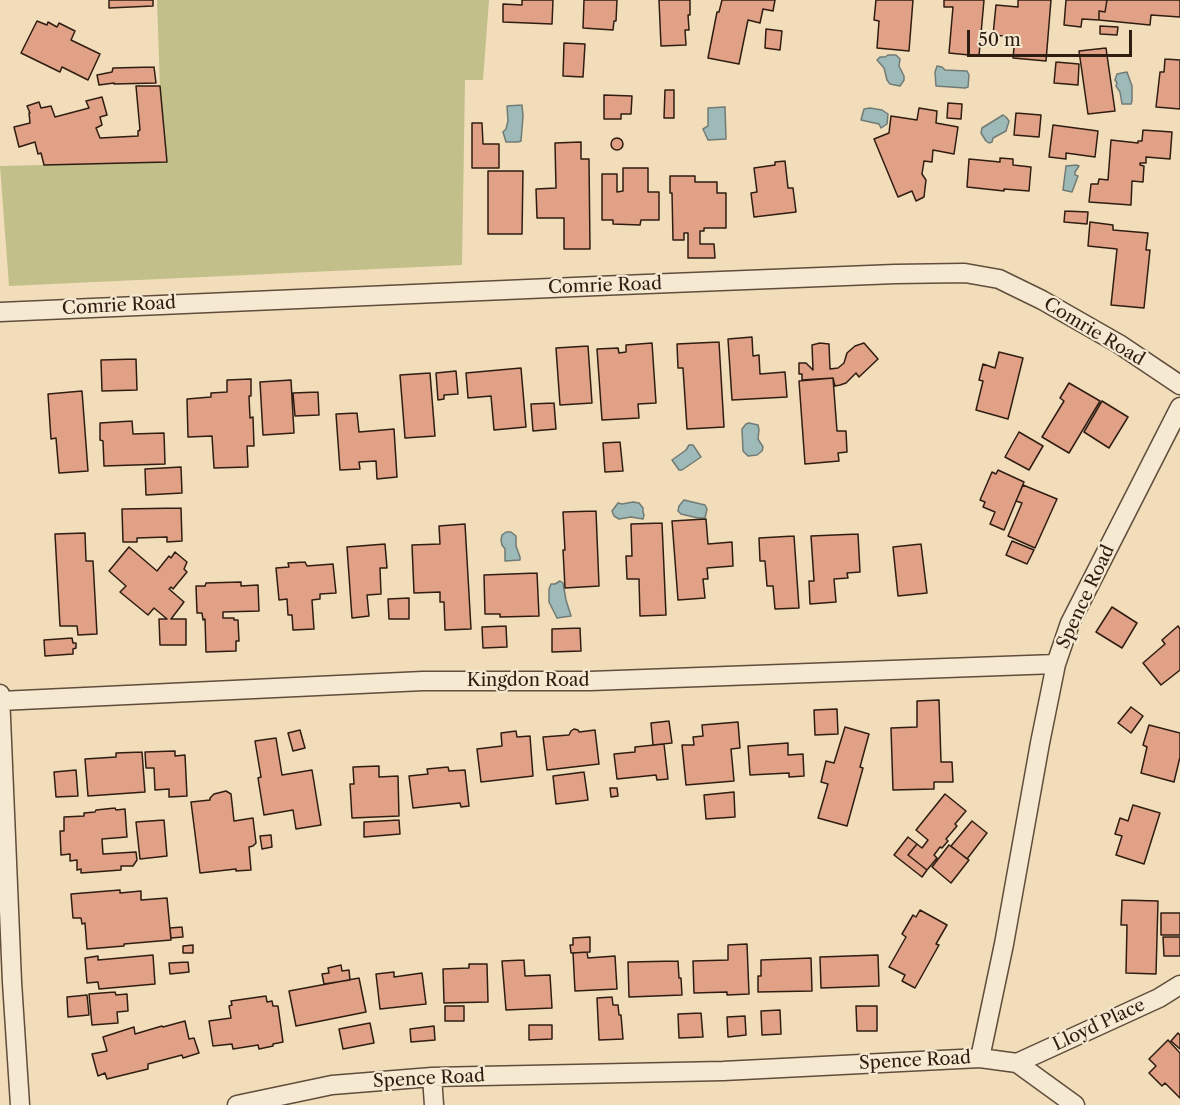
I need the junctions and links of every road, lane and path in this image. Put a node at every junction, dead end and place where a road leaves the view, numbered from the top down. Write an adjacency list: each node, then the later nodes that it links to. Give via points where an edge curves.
1 (0, 312): 2 (street, Comrie Road, via 964,273 999,279 1042,300)
2 (1180, 385)
3 (1180, 407): 4 (street, Spence Road, via 1070,622)
4 (1056, 664): 6 (street, Kingdon Road, via 590,681 423,681); 9 (street, Spence Road)
5 (0, 694): 6 (street)
6 (0, 701): 8 (street)
7 (1180, 985): 10 (street, Lloyd Place)
8 (6, 986): 12 (street)
9 (980, 1058): 10 (street); 11 (street, Spence Road, via 723,1071)
10 (1017, 1063): 15 (street)
11 (432, 1077): 13 (street, Spence Road, via 332,1085); 14 (street)
12 (20, 1105)
13 (237, 1105)
14 (434, 1105)
15 (1075, 1105)

